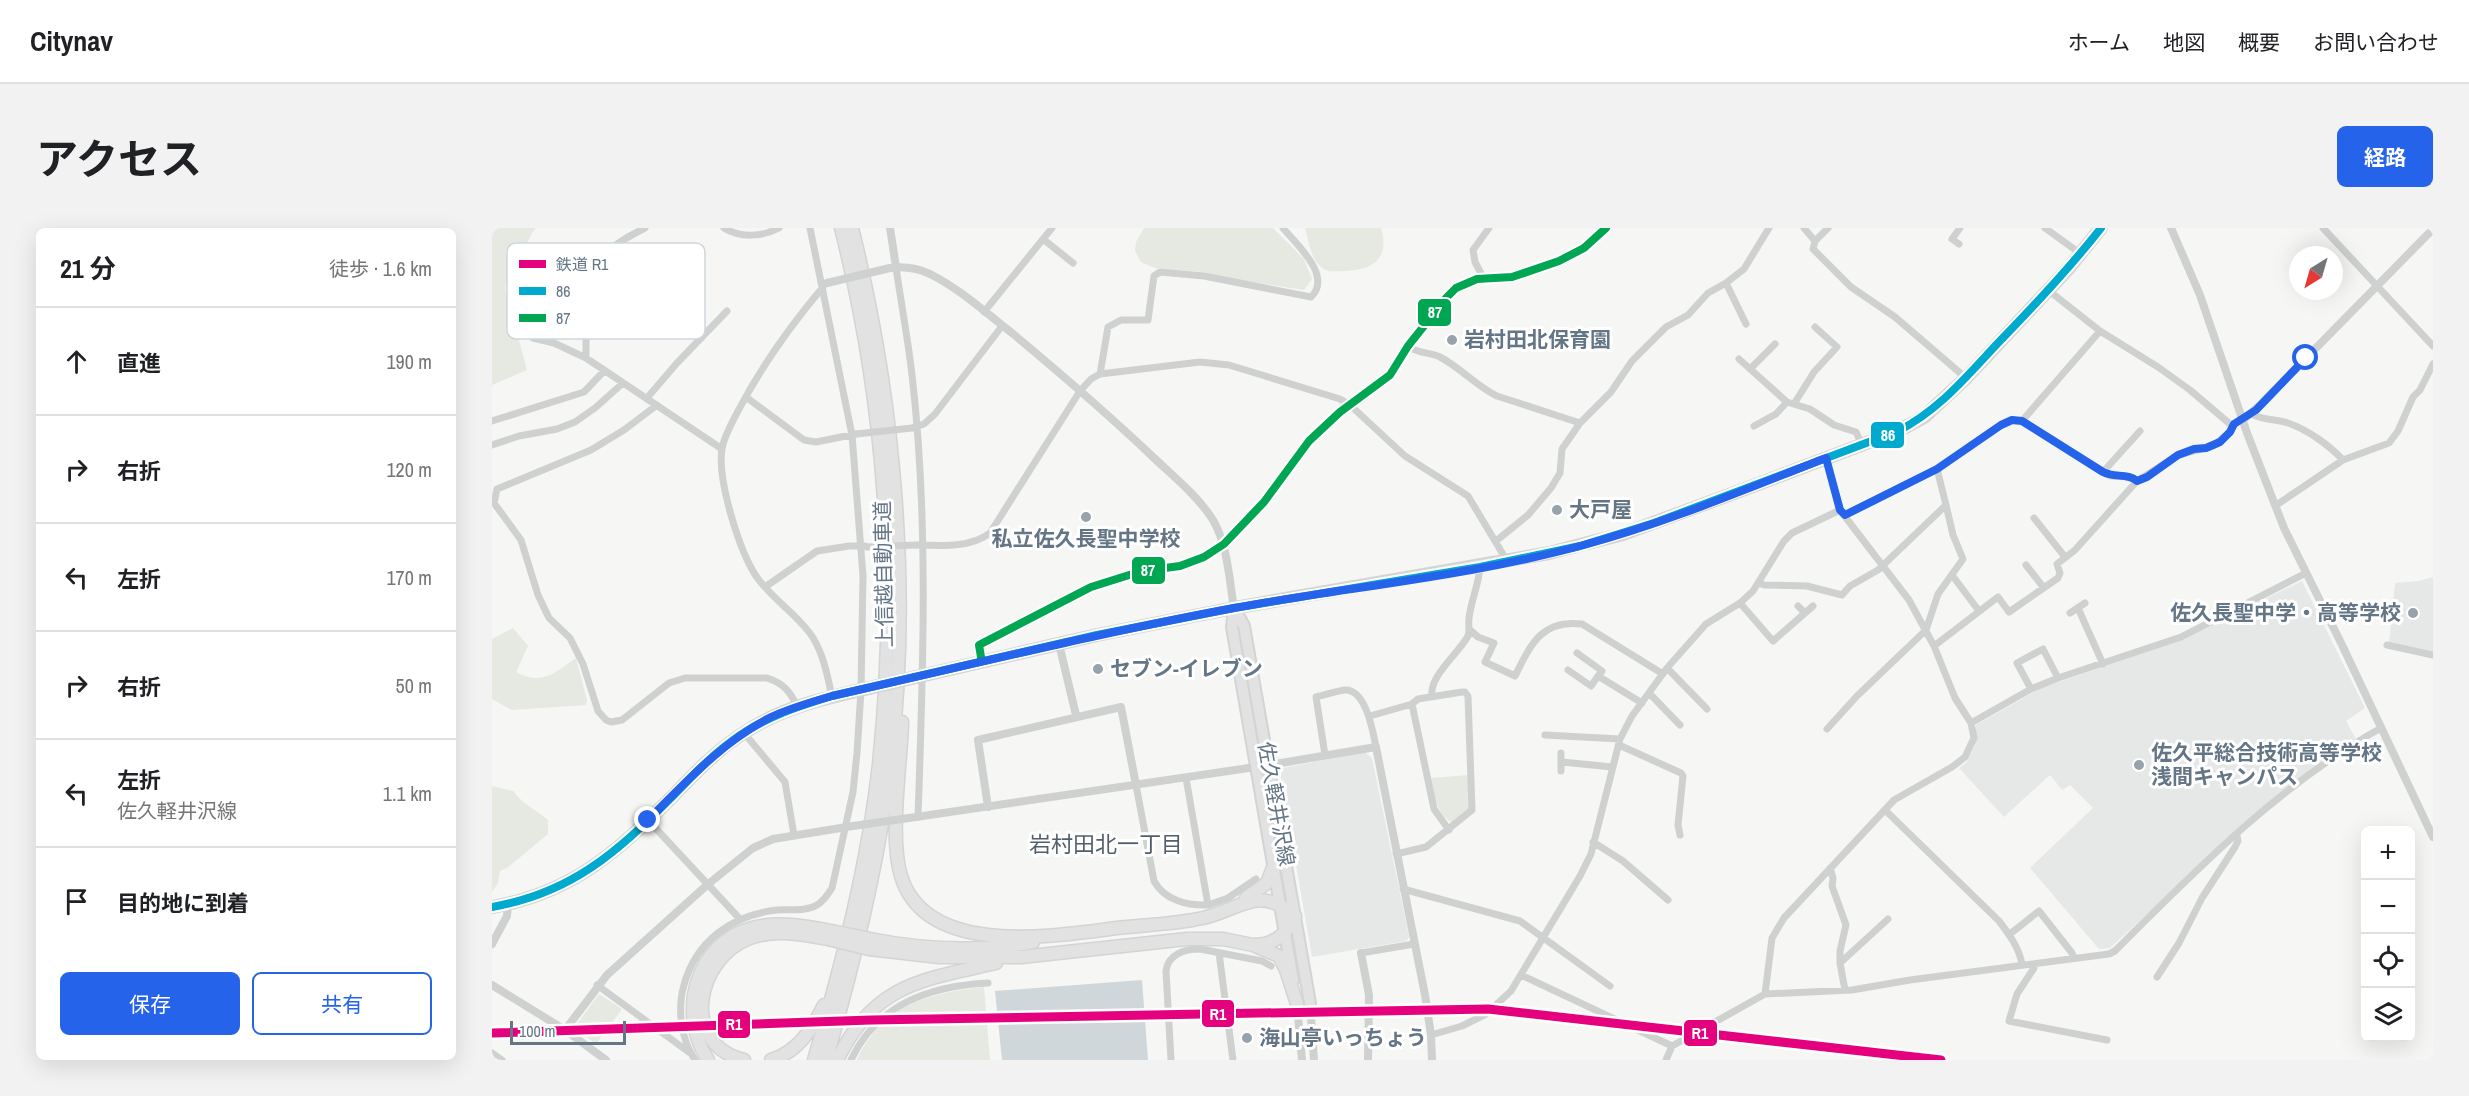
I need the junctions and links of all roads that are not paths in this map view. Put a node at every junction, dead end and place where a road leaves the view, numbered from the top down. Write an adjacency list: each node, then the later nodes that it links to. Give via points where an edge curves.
1 (645, 228): 23 (street)
2 (724, 228): 3 (street, via 736,234 756,235)
3 (779, 228)
4 (810, 228): 30 (street)
5 (840, 228): 155 (highway, 上信越自動車道, via 870,370 883,494 884,703)
6 (852, 228): 108 (highway, 上信越自動車道, via 872,315 888,423 898,561)
7 (1052, 228): 21 (street)
8 (1283, 228): 51 (street, via 1314,268 1318,278 1311,297 1204,276 1160,272 1154,276 1148,320 1121,320 1108,327)
9 (1489, 228): 28 (street, via 1473,250)
10 (1606, 228): 28 (street, via 1584,248 1560,261 1512,277)
11 (1769, 228): 29 (street, via 1744,269)
12 (1804, 228): 22 (street)
13 (1828, 228): 22 (street)
14 (1960, 228): 24 (street, via 1949,237)
15 (2045, 228): 25 (street)
16 (2101, 228): 25 (main road)
17 (2172, 228): 61 (street, via 2200,295)
18 (2323, 228): 31 (street)
19 (891, 229): 27 (street)
20 (2433, 229): 31 (street)
21 (1043, 239): 26 (street); 34 (street)
22 (1815, 242): 52 (street, via 1813,249 1851,287 1895,317)
23 (622, 243)
24 (1959, 244)
25 (2081, 254): 32 (main road)
26 (1073, 263)
27 (893, 268): 30 (street, bridge); 34 (street, via 910,267 929,273); 67 (street, via 912,376)
28 (1483, 278): 44 (street, via 1463,284 1451,293)
29 (1726, 283): 35 (street, via 1737,318); 64 (street, via 1708,292 1688,315 1660,332)
30 (825, 285): 56 (street, via 764,367); 69 (street, via 843,402)
31 (2377, 286): 45 (street); 60 (street)
32 (2048, 290): 38 (street); 52 (main road)
33 (727, 311): 39 (street)
34 (984, 312): 36 (street)
35 (1746, 324)
36 (1002, 326): 54 (street); 67 (street, via 930,420)
37 (1815, 327): 57 (street, via 1837,347)
38 (2100, 331): 63 (street); 65 (street, via 2158,367)
39 (705, 334)
40 (537, 339): 46 (street)
41 (587, 339): 46 (street)
42 (700, 339): 55 (street)
43 (1775, 344): 49 (street)
44 (1408, 346): 59 (street, via 1390,375); 64 (street, via 1441,358 1497,396)
45 (2433, 346)
46 (586, 358): 50 (street)
47 (1739, 359): 49 (street)
48 (2433, 364): 74 (street, via 2394,438)
49 (1750, 369): 57 (street)
50 (604, 371): 53 (street); 62 (street, via 584,392)
51 (1100, 374): 54 (street); 59 (street, via 1200,362 1229,365)
52 (1966, 378): 70 (main road, via 1924,417)
53 (623, 383): 55 (street); 71 (street, via 575,422)
54 (1080, 391): 84 (street, via 1201,503); 85 (street, via 990,534 976,542)
55 (647, 398): 58 (street)
56 (746, 398): 69 (street, via 804,440 816,442); 72 (street)
57 (1791, 403): 66 (street); 70 (street, via 1810,409 1834,426 1856,432)
58 (657, 405): 72 (street); 78 (street, via 591,450)
59 (1350, 405): 83 (street, via 1405,456 1468,496); 84 (street, via 1309,441 1264,502)
60 (2251, 414): 61 (street); 74 (street, via 2303,430)
61 (2243, 420): 65 (street); 80 (street)
62 (492, 421)
63 (2022, 421): 75 (street, via 2001,425); 76 (street)
64 (1580, 423): 83 (street, via 1562,449 1560,473 1551,488 1528,515)
65 (2234, 424): 77 (street, via 2213,446 2178,455)
66 (1754, 426)
67 (914, 427): 69 (street, bridge); 85 (street)
68 (2140, 431): 76 (street)
69 (854, 434): 86 (street)
70 (1862, 445): 73 (main road)
71 (492, 446)
72 (722, 449): 95 (street, via 733,522 755,575)
73 (1826, 458): 81 (street); 88 (main road, via 1623,534)
74 (2343, 460): 80 (street)
75 (1937, 469): 79 (street); 81 (street)
76 (2103, 472): 77 (street)
77 (2137, 481): 87 (street)
78 (494, 489): 128 (street, via 494,503 521,540 549,618 570,638 598,711 606,720 622,720 669,683 690,677 767,678 790,692)
79 (1946, 505): 90 (street); 93 (street, via 1963,559)
80 (2275, 506): 92 (street)
81 (1842, 512): 90 (street); 94 (street, via 1792,533)
82 (2034, 518): 87 (street)
83 (1496, 541): 88 (street)
84 (1224, 544): 101 (street); 114 (street, via 1193,562 1116,578 1047,609 979,645)
85 (920, 545): 86 (street, bridge); 118 (street)
86 (865, 546): 95 (street, via 817,551); 121 (street)
87 (2065, 557): 96 (street, via 2057,565 2060,577)
88 (1508, 561): 91 (main road)
89 (2026, 564): 96 (street)
90 (1881, 565): 94 (street, via 1840,596 1807,586); 107 (street, via 1909,600)
91 (1480, 567): 101 (main road); 106 (street)
92 (2306, 573): 115 (street, via 2181,637); 134 (street)
93 (1952, 575): 103 (street); 107 (street, via 1938,594)
94 (1759, 583): 97 (street)
95 (765, 587): 124 (street, via 811,634 820,650)
96 (2044, 588): 103 (street, via 2009,612 1998,597)
97 (1740, 603): 104 (street, via 1773,641); 117 (street, via 1706,624)
98 (2085, 603): 102 (street)
99 (1798, 606): 104 (street)
100 (1813, 606): 104 (street)
101 (1234, 608): 109 (main road); 143 (main road, 佐久軽井沢線, via 1244,626); 144 (main road, 佐久軽井沢線, via 1232,627)
102 (2078, 608): 105 (street); 115 (street)
103 (1978, 611): 111 (street)
104 (1805, 613)
105 (2070, 613)
106 (1470, 630): 117 (street, via 1494,643 1485,662 1515,676 1538,636 1574,623); 125 (street, via 1432,689)
107 (1926, 630): 111 (street); 135 (street)
108 (898, 631): 179 (highway, via 902,711 897,852 907,889 931,916 965,931 1031,937); 216 (highway, 上信越自動車道, via 896,705 881,830 855,956)
109 (1059, 644): 114 (main road); 130 (street)
110 (2387, 645): 113 (street)
111 (1934, 646): 132 (street, via 1955,699)
112 (1577, 653): 119 (street, via 1602,671)
113 (2433, 655)
114 (981, 662): 118 (main road)
115 (2103, 664): 120 (street)
116 (1568, 670): 119 (street, via 1591,686)
117 (1665, 671): 123 (street); 129 (street)
118 (919, 676): 121 (main road, bridge); 151 (street)
119 (1598, 676): 126 (street)
120 (2058, 678): 122 (street); 122 (street, via 2043,649 2017,663)
121 (865, 689): 124 (main road); 153 (street)
122 (2031, 689): 132 (street)
123 (1649, 693): 126 (street); 133 (street)
124 (832, 696): 128 (main road)
125 (1432, 696): 127 (street); 154 (street, via 1462,692 1468,696 1473,805 1468,815)
126 (1642, 703): 138 (street)
127 (1412, 704): 131 (street); 154 (street, via 1434,808)
128 (797, 707): 136 (main road)
129 (1707, 709)
130 (1076, 716): 148 (street, via 1121,707); 149 (street, via 978,740)
131 (1370, 716): 139 (street); 141 (street, via 1367,708 1347,690 1316,697)
132 (1971, 723): 150 (street, via 1972,744 1961,761 1905,792)
133 (1680, 725)
134 (2381, 728): 158 (street, via 2325,761); 159 (street)
135 (1827, 729)
136 (744, 732): 152 (main road); 156 (street, via 785,782)
137 (1545, 735): 138 (street)
138 (1619, 742): 145 (street); 157 (street, via 1683,776)
139 (1376, 747): 141 (street); 161 (street)
140 (1561, 753): 142 (street)
141 (1325, 755): 143 (street)
142 (1562, 762): 145 (street); 146 (street)
143 (1269, 765): 144 (street); 173 (main road, 佐久軽井沢線)
144 (1256, 767): 147 (street); 162 (main road, 佐久軽井沢線)
145 (1612, 767): 160 (street)
146 (1561, 771)
147 (1186, 778): 148 (street); 169 (street)
148 (1136, 785): 149 (street); 169 (street, via 1156,886 1171,898)
149 (988, 807): 151 (street)
150 (1885, 810): 163 (street); 177 (street)
151 (913, 818): 153 (street, bridge)
152 (648, 820): 165 (street); 168 (main road, via 610,856 578,878)
153 (849, 826): 156 (street); 174 (street, via 832,888 817,905 807,910 777,910)
154 (1449, 830): 161 (street, via 1426,847)
155 (869, 831): 214 (highway, via 824,1005 798,1045); 215 (highway, 上信越自動車道, via 843,953)
156 (794, 835): 165 (street, via 753,848)
157 (1680, 835)
158 (2237, 836): 188 (street, via 2115,951); 194 (street, via 2235,848)
159 (2433, 837)
160 (1593, 842): 167 (street, via 1623,861); 180 (street, via 1581,876)
161 (1396, 854): 166 (street)
162 (1274, 865): 170 (main road, 佐久軽井沢線); 172 (highway, via 1263,887)
163 (1830, 868): 189 (street, via 1846,925); 200 (street, via 1774,933)
164 (1256, 879): 169 (street, via 1228,898)
165 (708, 885): 174 (street); 197 (street)
166 (1403, 889): 180 (street, via 1520,921); 183 (street)
167 (1668, 900)
168 (508, 904): 171 (main road); 181 (street, via 507,916)
169 (1208, 905)
170 (1281, 905): 172 (highway, via 1258,899); 173 (highway); 176 (main road, 佐久軽井沢線)
171 (492, 907)
172 (1218, 913): 179 (highway)
173 (1295, 916): 176 (highway); 201 (main road, 佐久軽井沢線)
174 (739, 918): 208 (street, via 704,945 687,975 681,1003)
175 (1888, 919): 189 (street)
176 (1287, 931): 184 (highway, via 1269,943); 202 (main road, 佐久軽井沢線)
177 (2010, 934): 188 (street, via 2039,911); 192 (street)
178 (829, 935): 182 (highway, bridge); 212 (highway, via 784,924 761,926 741,932 713,953 696,982 691,1006 695,1032); 213 (highway, via 763,935 739,943 713,968 702,998 705,1024 722,1049)
179 (1066, 935): 182 (highway, via 982,949)
180 (1543, 937): 193 (street); 198 (street)
181 (492, 944)
182 (870, 944): 187 (highway, via 939,957)
183 (1414, 944): 186 (street); 204 (street)
184 (1253, 945): 187 (highway, via 1199,938); 202 (highway, via 1282,959)
185 (1219, 953): 191 (street); 219 (street, via 1191,949 1175,955 1166,966); 220 (street)
186 (1361, 953): 223 (street, via 1369,995)
187 (1021, 957): 217 (highway, via 931,978 894,992 867,1014)
188 (2074, 958): 190 (street)
189 (1840, 963): 199 (street)
190 (2034, 964): 192 (street); 205 (street, via 2017,994 2009,1021)
191 (1271, 966)
192 (2022, 966): 199 (street)
193 (1521, 975): 204 (street, via 1503,1000 1486,1014); 206 (street)
194 (2157, 977)
195 (988, 983): 218 (street, via 947,987 903,1002 873,1026)
196 (492, 985): 203 (street)
197 (597, 986): 203 (street); 208 (street)
198 (1610, 986)
199 (1845, 990): 200 (street)
200 (1765, 994): 206 (street)
201 (1310, 1003): 222 (street)
202 (1297, 1004): 221 (street)
203 (564, 1030): 209 (street)
204 (1431, 1035): 224 (street)
205 (2107, 1040)
206 (1672, 1046): 225 (street)
207 (492, 1053): 210 (street)
208 (690, 1053): 211 (street)
209 (600, 1058)
210 (502, 1060)
211 (695, 1060)
212 (708, 1060)
213 (744, 1060)
214 (771, 1060)
215 (814, 1060)
216 (826, 1060)
217 (837, 1060)
218 (851, 1060)
219 (1171, 1060)
220 (1233, 1060)
221 (1302, 1060)
222 (1314, 1060)
223 (1368, 1060)
224 (1432, 1060)
225 (1666, 1060)

